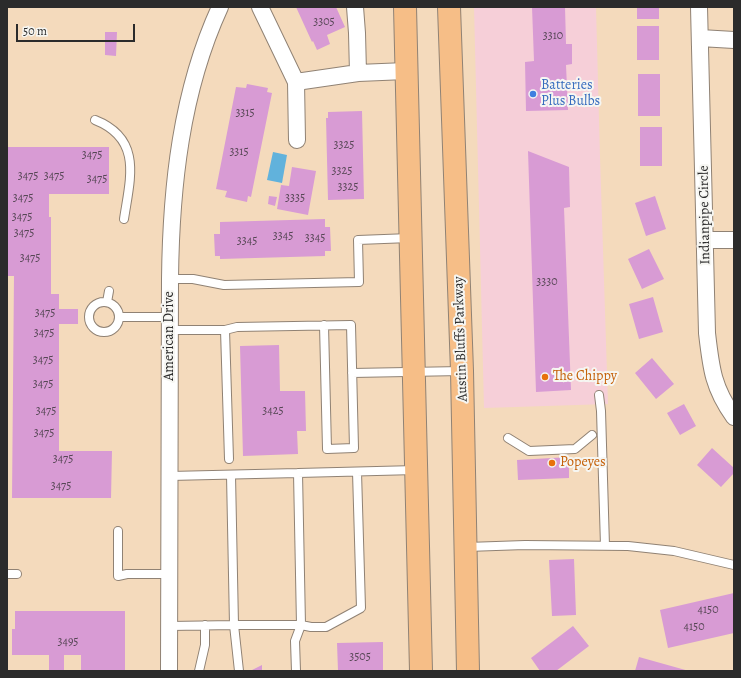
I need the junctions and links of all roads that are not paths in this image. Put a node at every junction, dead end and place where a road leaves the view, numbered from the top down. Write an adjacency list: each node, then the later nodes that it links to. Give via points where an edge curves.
1 (220, 7): 18 (street, American Drive, via 192,86 184,119 174,194)
2 (260, 7): 11 (street)
3 (355, 7): 10 (street)
4 (405, 7): 9 (main road)
5 (449, 7): 26 (main road, Austin Bluffs Parkway)
6 (699, 7): 7 (street, Indianpipe Circle)
7 (700, 38): 8 (street); 16 (street, Indianpipe Circle)
8 (734, 40)
9 (406, 71): 10 (street); 15 (main road)
10 (358, 73): 11 (street)
11 (296, 82): 13 (street)
12 (95, 120): 14 (lane, via 118,135 130,156 130,182)
13 (297, 140)
14 (124, 218)
15 (410, 238): 18 (lane, via 358,240 358,282 224,285 193,279); 25 (main road)
16 (705, 240): 17 (street); 29 (street, Indianpipe Circle, via 707,333 711,366 718,390)
17 (734, 240)
18 (170, 279): 22 (street, American Drive)
19 (109, 291): 20 (lane)
20 (107, 302): 21 (lane, via 115,306); 21 (lane, via 97,303 90,310 91,325 99,331 109,331 116,326)
21 (119, 317): 22 (lane)
22 (170, 324): 24 (lane); 37 (street, American Drive)
23 (324, 325): 24 (lane, via 237,327); 27 (lane, via 351,325); 27 (lane, via 327,449 354,448)
24 (225, 330): 32 (lane)
25 (414, 371): 26 (lane); 27 (lane); 33 (main road)
26 (462, 371): 40 (main road, Austin Bluffs Parkway)
27 (352, 372)
28 (599, 395): 39 (lane)
29 (734, 417)
30 (592, 435): 31 (lane, via 575,449 529,451)
31 (508, 438)
32 (229, 459)
33 (417, 470): 34 (lane); 53 (main road)
34 (357, 472): 35 (lane); 47 (lane, via 361,608 326,627)
35 (298, 473): 36 (lane); 47 (lane)
36 (230, 475): 37 (lane); 46 (lane)
37 (170, 476): 44 (street, American Drive)
38 (118, 532): 44 (lane, via 118,576)
39 (605, 546): 40 (lane); 41 (lane, via 674,551)
40 (465, 547): 54 (main road, Austin Bluffs Parkway)
41 (734, 565)
42 (7, 574): 43 (lane)
43 (17, 574)
44 (170, 574): 48 (street, American Drive)
45 (205, 625): 46 (lane); 48 (lane); 50 (lane, via 205,645)
46 (234, 625): 47 (lane); 51 (lane)
47 (301, 625): 52 (lane, via 295,641)
48 (170, 626): 49 (street, American Drive)
49 (169, 671)
50 (199, 671)
51 (239, 671)
52 (296, 671)
53 (421, 671)
54 (468, 671)

